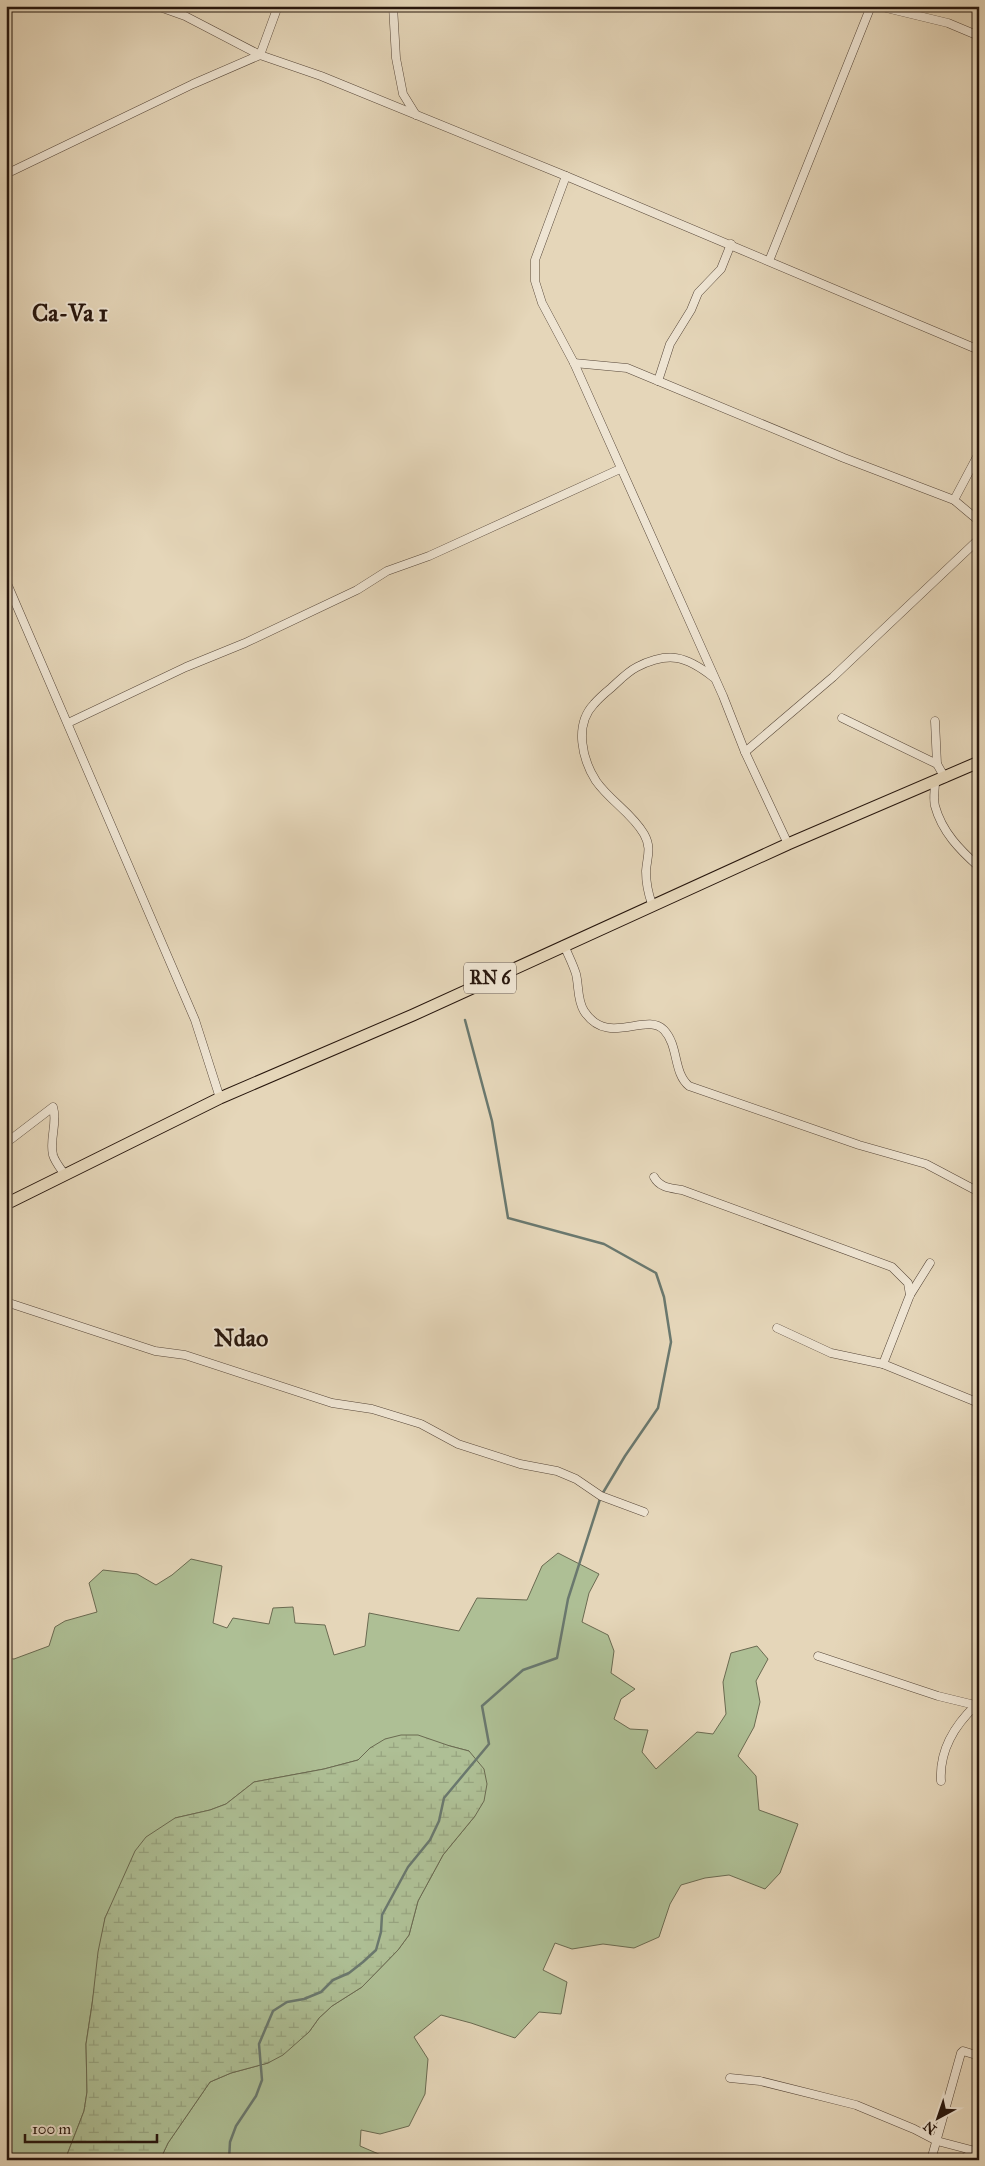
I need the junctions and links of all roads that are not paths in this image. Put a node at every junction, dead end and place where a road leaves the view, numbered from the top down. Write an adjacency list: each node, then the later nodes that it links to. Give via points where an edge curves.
1 (158, 6): 7 (street, via 185,16)
2 (278, 6): 7 (street)
3 (393, 6): 8 (street, via 396,58 403,94)
4 (871, 6): 13 (street)
5 (878, 6): 6 (street, via 948,23)
6 (979, 36)
7 (260, 55): 8 (street); 9 (street, via 192,84)
8 (416, 115): 10 (street)
9 (6, 174)
10 (566, 176): 12 (street); 16 (street, via 535,260 535,281 542,304)
11 (6, 242): 14 (street)
12 (731, 244): 13 (street); 17 (street, via 721,269 698,293 692,310 670,344)
13 (769, 261): 15 (street)
14 (6, 275)
15 (979, 350)
16 (574, 363): 17 (street, via 627,368); 19 (street)
17 (658, 381): 20 (street)
18 (979, 453): 20 (street)
19 (620, 469): 24 (street); 27 (street, via 429,556 387,571 357,590)
20 (954, 500): 21 (street)
21 (979, 521)
22 (979, 539): 28 (street, via 833,677)
23 (6, 581): 27 (street)
24 (715, 678): 28 (street); 34 (street, via 698,665 676,656 661,658 630,671 593,704 582,730 584,758 597,782 636,822 649,845 646,886)
25 (842, 718): 30 (street)
26 (935, 720): 30 (street)
27 (68, 723): 36 (street, via 195,1020)
28 (745, 752): 32 (street)
29 (979, 762): 31 (main road, RN 6)
30 (937, 764): 31 (street)
31 (940, 780): 32 (main road, RN 6); 33 (street, via 934,804 945,829 957,847)
32 (788, 844): 34 (main road, RN 6)
33 (979, 867)
34 (652, 904): 35 (main road, RN 6)
35 (564, 946): 36 (main road, RN 6); 40 (street, via 576,974 583,1009 589,1017 610,1028 658,1026 670,1039 681,1077 689,1086 926,1164)
36 (220, 1098): 38 (main road, RN 6)
37 (6, 1143): 38 (street, via 53,1107 53,1156)
38 (65, 1175): 41 (main road, RN 6)
39 (654, 1177): 43 (street, via 664,1187 682,1190 892,1268 908,1283)
40 (979, 1192)
41 (6, 1204)
42 (930, 1262): 43 (street)
43 (910, 1295): 46 (street)
44 (6, 1302): 49 (street, via 332,1403 372,1409 421,1424 458,1444 520,1464 557,1471 601,1496)
45 (777, 1328): 46 (street, via 831,1353)
46 (883, 1364): 47 (street)
47 (978, 1403): 48 (street)
48 (979, 1422)
49 (644, 1512)
50 (818, 1656): 51 (street, via 938,1696)
51 (977, 1705): 52 (street, via 954,1729 940,1769)
52 (940, 1780)
53 (979, 2056): 55 (street, via 961,2053)
54 (730, 2078): 55 (street, via 760,2082 856,2106)
55 (937, 2141): 56 (street); 57 (street)
56 (978, 2151): 58 (street)
57 (930, 2160)
58 (961, 2160)

